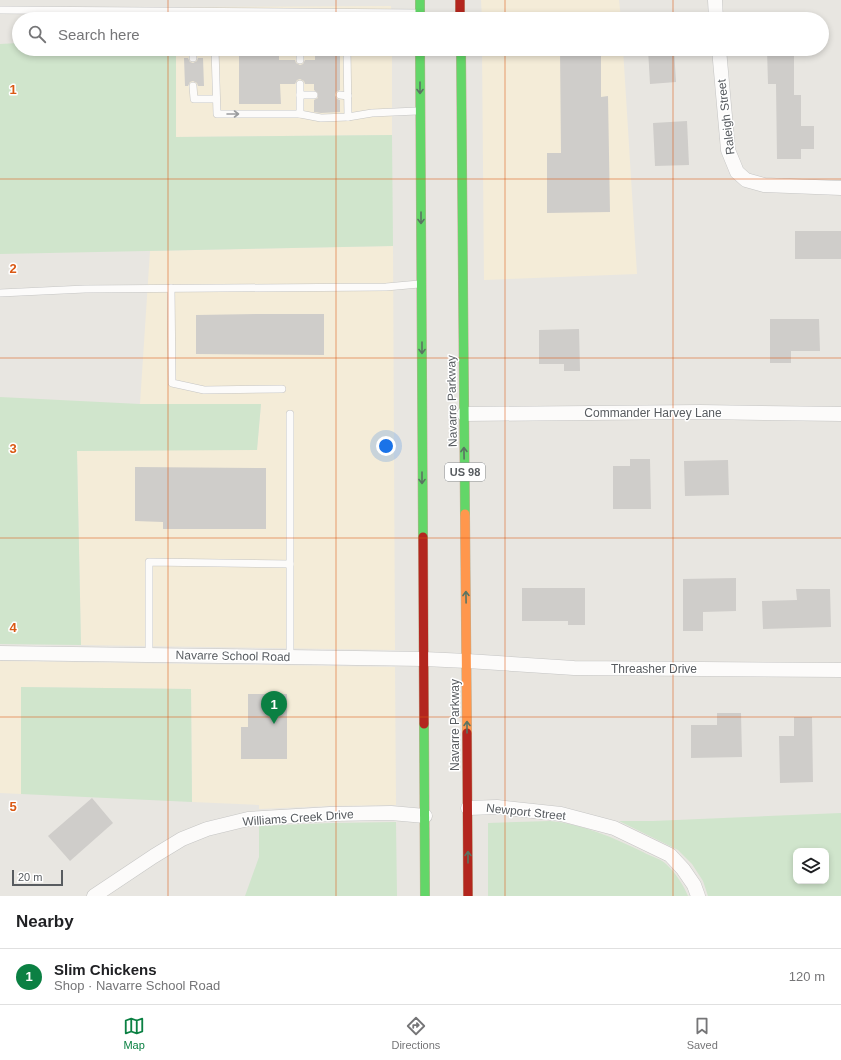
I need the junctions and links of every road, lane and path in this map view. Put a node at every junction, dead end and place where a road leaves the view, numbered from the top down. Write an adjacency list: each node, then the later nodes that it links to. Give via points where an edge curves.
1 (420, 0): 6 (highway)
2 (460, 0): 7 (highway)
3 (715, 0): 8 (street)
4 (0, 10): 5 (lane)
5 (86, 12)
6 (420, 12)
7 (460, 12)
8 (716, 12)
9 (215, 56): 22 (lane)
10 (300, 56): 15 (lane)
11 (346, 56): 21 (lane, via 344,71)
12 (420, 56): 23 (highway, one-way to 23)
13 (461, 56): 28 (highway, Navarre Parkway / US 98)
14 (720, 56): 26 (street, Raleigh Street, via 728,150 737,172 746,180 764,185)
15 (300, 60)
16 (300, 84): 18 (lane)
17 (193, 86): 22 (lane, via 194,100)
18 (300, 95): 19 (lane); 24 (lane)
19 (314, 95)
20 (340, 95): 21 (lane)
21 (348, 96): 25 (lane)
22 (216, 99): 24 (lane, one-way to 24, via 217,114)
23 (420, 111): 25 (lane); 29 (highway, one-way to 29)
24 (300, 114): 25 (lane, via 321,118)
25 (348, 117)
26 (841, 188)
27 (455, 263): 28 (highway)
28 (463, 280): 34 (highway, Navarre Parkway / US 98)
29 (422, 284): 30 (lane, via 386,287); 40 (highway, one-way to 40)
30 (170, 288): 31 (lane); 32 (lane, via 172,383 204,390)
31 (0, 293)
32 (282, 389)
33 (290, 414): 36 (lane)
34 (464, 414): 35 (street, Commander Harvey Lane); 41 (highway, Navarre Parkway / US 98, one-way to 34)
35 (841, 414)
36 (290, 564): 38 (lane, via 149,562); 39 (lane)
37 (0, 653): 38 (street, Navarre School Road)
38 (149, 655): 39 (street, Navarre School Road)
39 (290, 656): 40 (street, Navarre School Road)
40 (424, 659): 41 (street, Navarre School Road); 44 (highway)
41 (467, 661): 42 (street, Threasher Drive, via 574,668); 43 (highway, Navarre Parkway / US 98, one-way to 41)
42 (841, 670)
43 (468, 808): 47 (highway, Navarre Parkway / US 98, one-way to 43); 48 (street, Newport Street, via 497,807 561,814 614,828 670,855 694,885)
44 (425, 816): 45 (street, Williams Creek Drive, via 391,813 248,818 182,839); 46 (highway)
45 (94, 896)
46 (425, 896)
47 (468, 896)
48 (698, 896)

